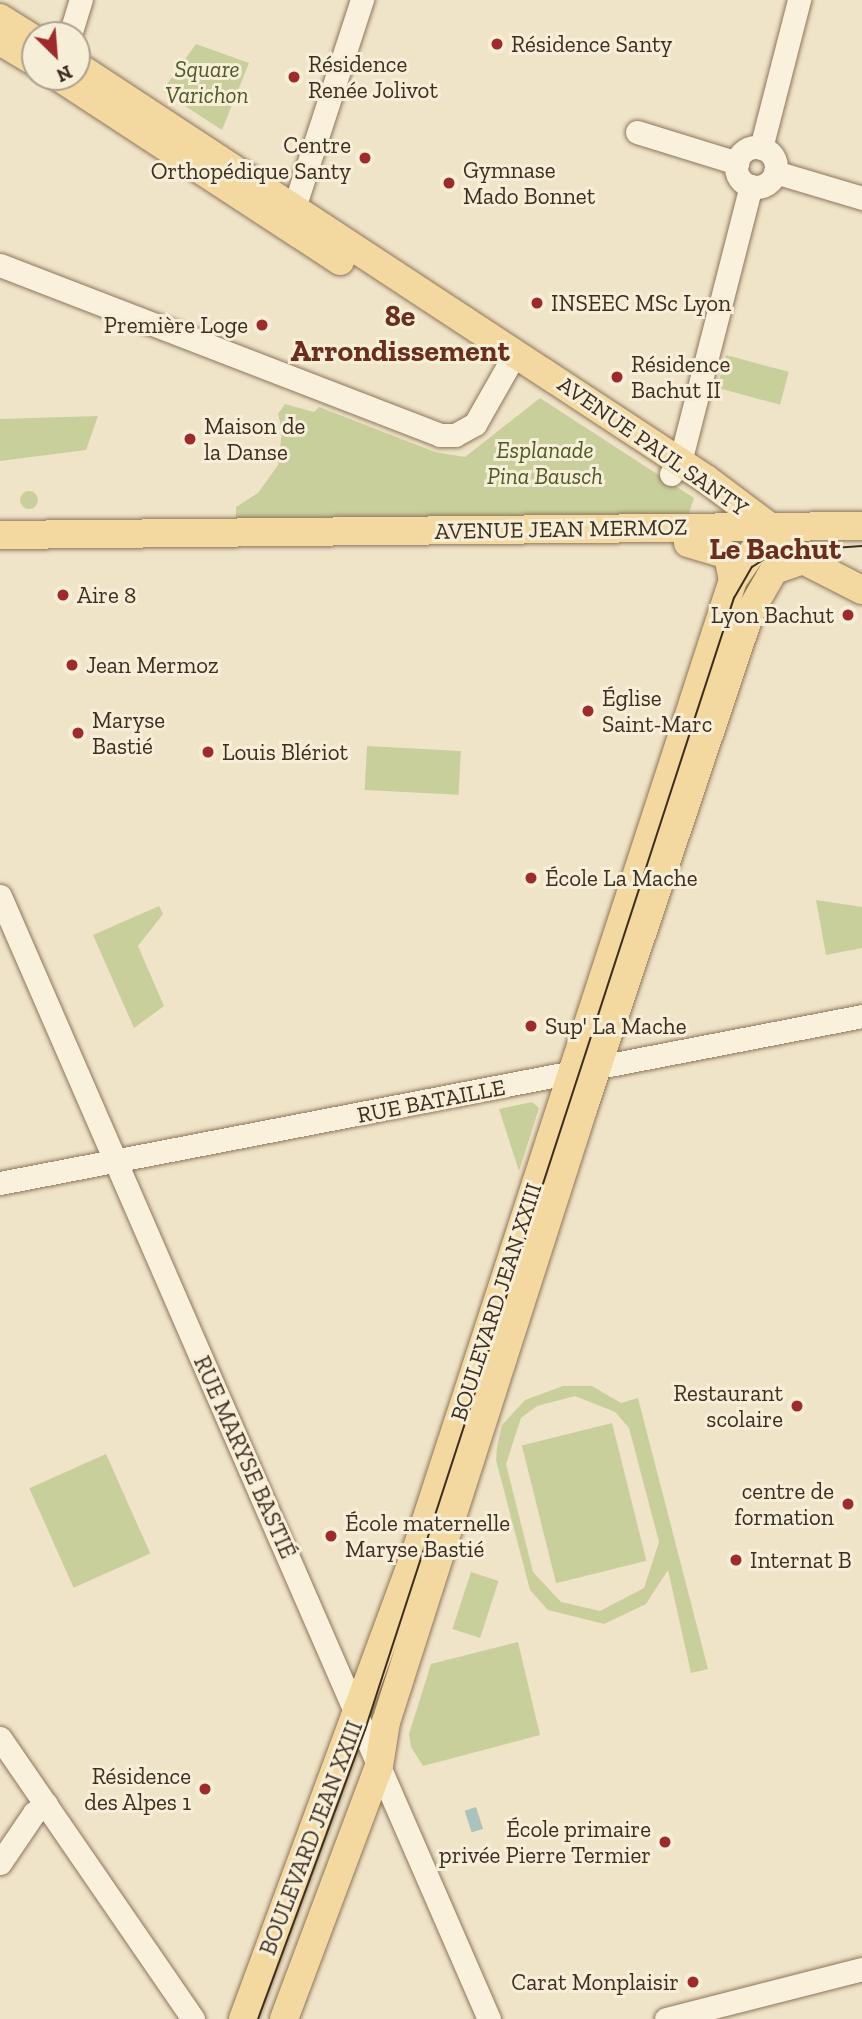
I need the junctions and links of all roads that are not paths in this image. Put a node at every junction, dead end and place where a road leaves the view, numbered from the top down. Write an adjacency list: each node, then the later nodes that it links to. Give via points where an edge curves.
1 (82, 0): 5 (street)
2 (362, 0): 17 (street)
3 (799, 0): 12 (street)
4 (0, 18): 6 (main road)
5 (75, 21)
6 (21, 31)
7 (0, 41): 8 (main road)
8 (21, 54)
9 (91, 76): 17 (main road, AVENUE PAUL SANTY)
10 (82, 91): 17 (main road, AVENUE PAUL SANTY)
11 (638, 132): 13 (street)
12 (761, 148): 13 (street, via 743,152); 14 (street, via 774,160)
13 (737, 163): 15 (street, via 741,180)
14 (775, 172): 15 (street, via 763,185); 16 (street)
15 (751, 186): 20 (street)
16 (862, 198)
17 (290, 218): 19 (main road, AVENUE PAUL SANTY)
18 (0, 265): 19 (street, via 440,435 455,435 475,424)
19 (511, 361): 20 (main road, AVENUE PAUL SANTY)
20 (676, 468): 22 (main road, AVENUE PAUL SANTY)
21 (862, 526): 22 (main road)
22 (770, 527): 23 (main road, AVENUE JEAN MERMOZ); 24 (main road, AVENUE JEAN MERMOZ); 26 (main road, AVENUE PAUL SANTY); 27 (main road, BOULEVARD JEAN XXIII); 28 (main road, BOULEVARD JEAN XXIII)
23 (0, 535)
24 (688, 543): 25 (main road, AVENUE JEAN MERMOZ); 27 (main road, via 728,555)
25 (0, 546)
26 (803, 559): 28 (main road, BOULEVARD JEAN XXIII, via 774,570); 29 (main road, AVENUE PAUL SANTY)
27 (733, 580): 33 (main road, BOULEVARD JEAN XXIII)
28 (759, 590): 32 (main road, BOULEVARD JEAN XXIII)
29 (862, 590)
30 (0, 896): 34 (street, RUE MARYSE BASTIÉ)
31 (862, 1016): 32 (street, RUE BATAILLE)
32 (596, 1069): 33 (street, RUE BATAILLE); 38 (main road, BOULEVARD JEAN XXIII, via 386,1722)
33 (568, 1075): 34 (street, RUE BATAILLE); 36 (main road, BOULEVARD JEAN XXIII, via 435,1495)
34 (117, 1162): 35 (street, RUE BATAILLE); 36 (street, RUE MARYSE BASTIÉ)
35 (0, 1183)
36 (358, 1714): 38 (street, RUE MARYSE BASTIÉ); 43 (main road, BOULEVARD JEAN XXIII)
37 (0, 1738): 39 (street)
38 (379, 1766): 44 (main road, BOULEVARD JEAN XXIII); 45 (street, RUE MARYSE BASTIÉ)
39 (46, 1804): 40 (street, via 34,1813); 42 (street)
40 (0, 1863)
41 (862, 1969): 46 (street)
42 (193, 2019)
43 (243, 2019)
44 (284, 2019)
45 (489, 2019)
46 (666, 2019)

